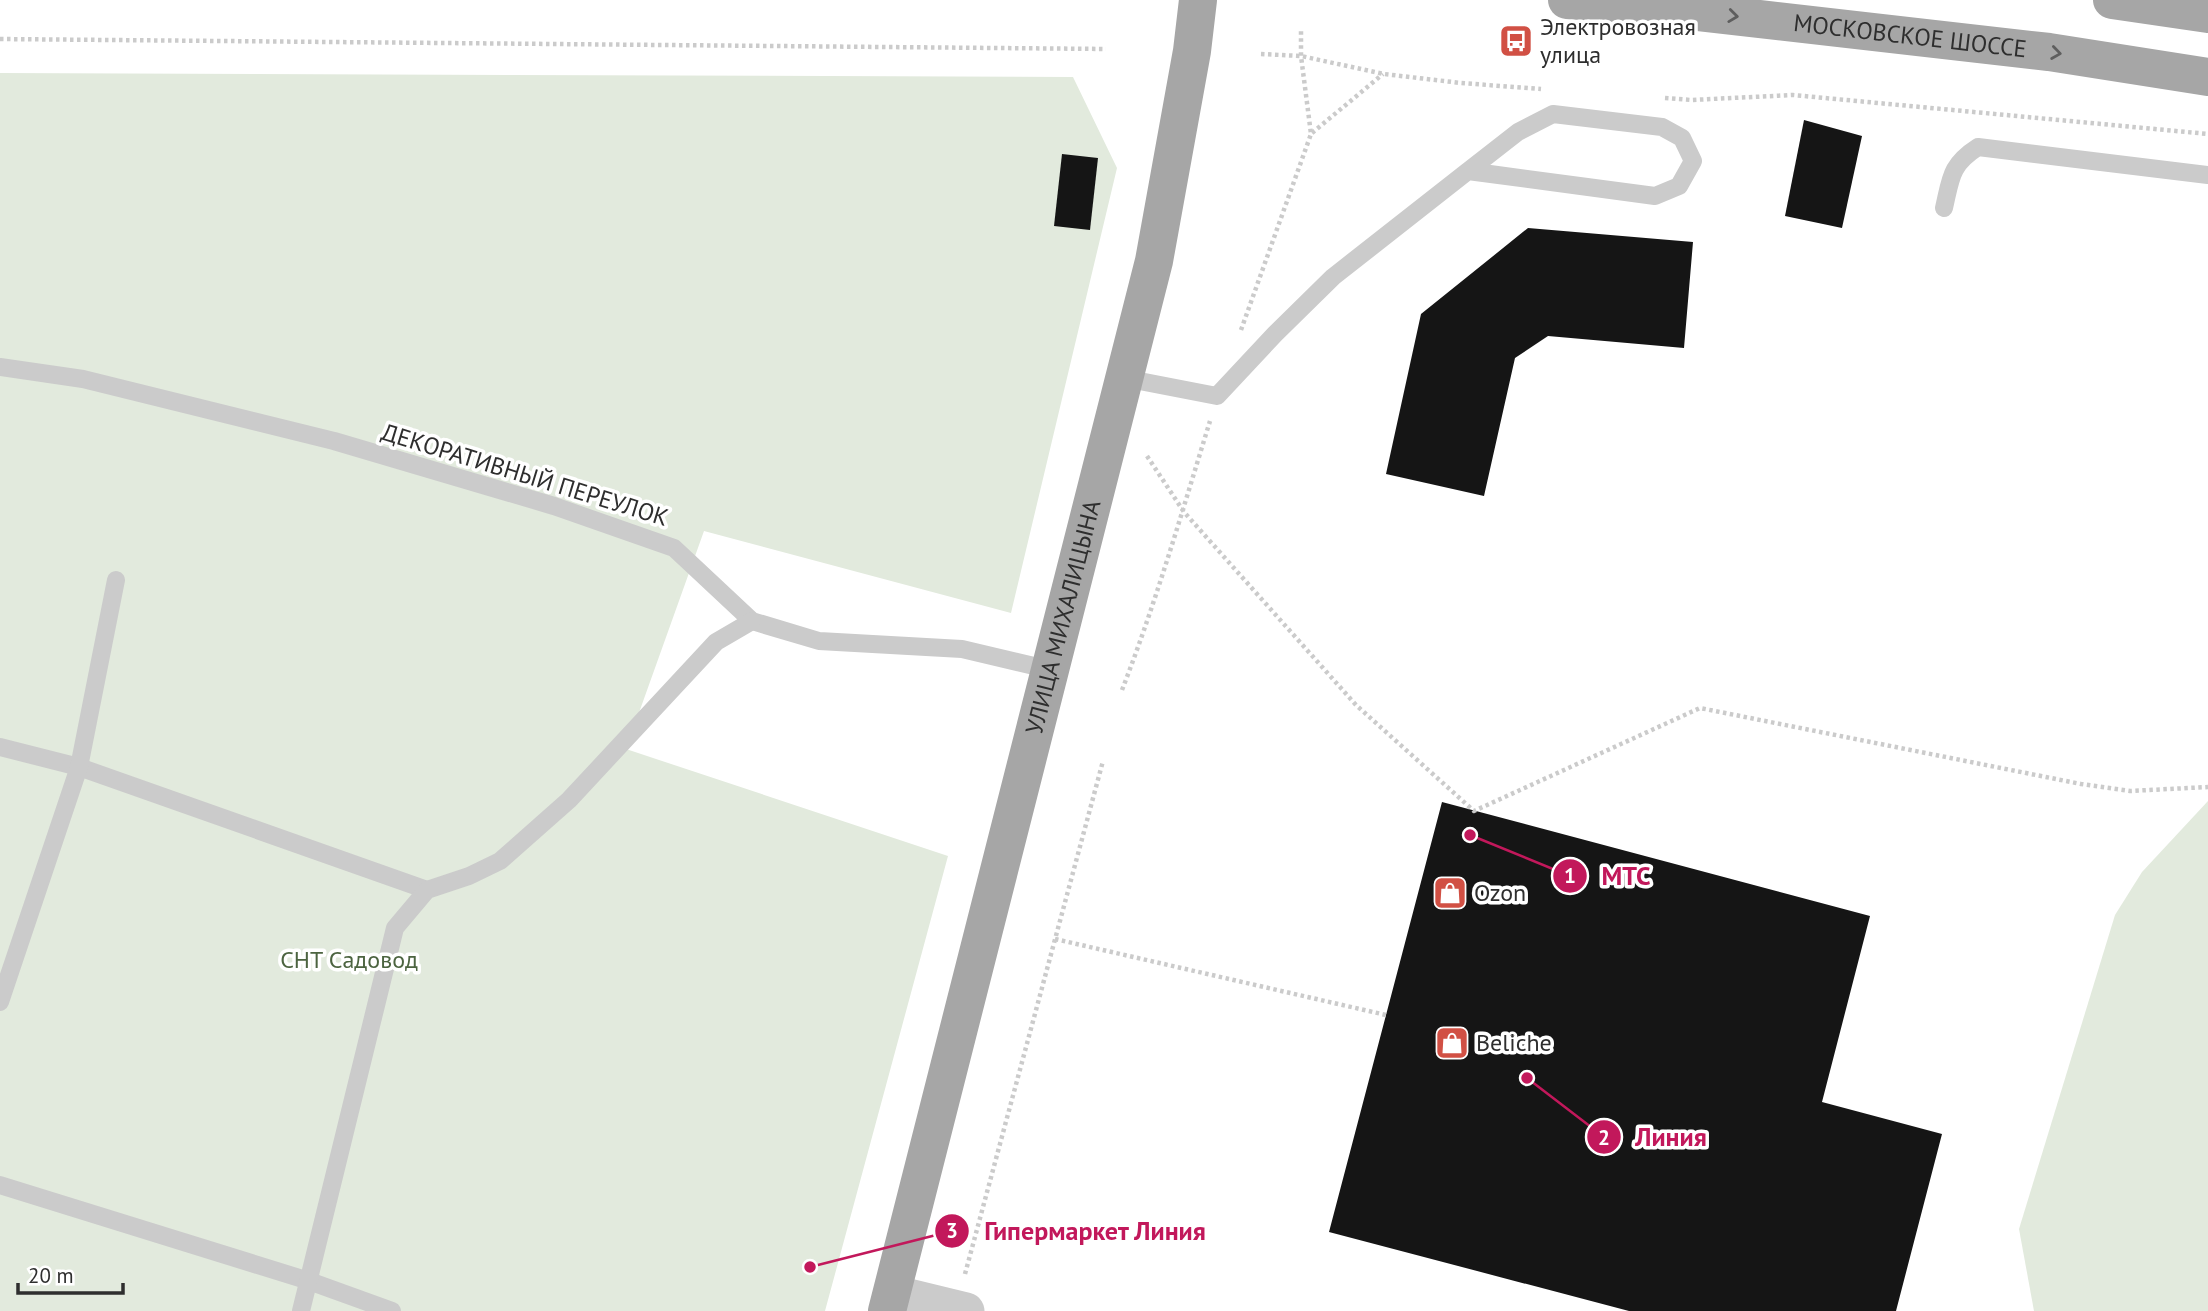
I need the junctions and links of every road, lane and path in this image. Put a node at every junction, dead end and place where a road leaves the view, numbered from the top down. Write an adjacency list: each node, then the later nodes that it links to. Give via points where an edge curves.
1 (1198, 0): 21 (main road, УЛИЦА МИХАЛИЦЫНА, via 1154,261)
2 (1567, 0): 11 (main road, МОСКОВСКОЕ ШОССЕ, one-way to 11, via 2049,52)
3 (2112, 0): 4 (main road)
4 (2208, 14)
5 (1301, 28): 9 (path)
6 (0, 39): 7 (path)
7 (1106, 49)
8 (1261, 54): 9 (path)
9 (1301, 56): 10 (path); 14 (path)
10 (1384, 74): 12 (path); 14 (path)
11 (2208, 77)
12 (1542, 89)
13 (1664, 98): 15 (path, via 1793,95)
14 (1311, 134): 19 (path)
15 (2208, 134)
16 (1468, 171): 16 (lane, via 1656,196 1679,186 1693,160 1682,138 1662,127 1553,114 1518,132); 21 (lane, via 1333,277 1217,396)
17 (2208, 175): 18 (lane, via 1978,147 1962,157 1953,172)
18 (1944, 208)
19 (1241, 330)
20 (0, 367): 26 (lane, ДЕКОРАТИВНЫЙ ПЕРЕУЛОК, via 83,379 334,442 554,506 674,548)
21 (1124, 378): 27 (main road, УЛИЦА МИХАЛИЦЫНА)
22 (1207, 429): 24 (path)
23 (1147, 456): 24 (path)
24 (1184, 512): 28 (path); 32 (path, via 1356,705 1474,811 1700,708 2081,784 2130,790)
25 (116, 580): 31 (lane)
26 (752, 621): 27 (lane, ДЕКОРАТИВНЫЙ ПЕРЕУЛОК, via 819,641 962,649); 33 (lane, via 716,642 569,800 500,861)
27 (1051, 670): 40 (main road, УЛИЦА МИХАЛИЦЫНА)
28 (1122, 690)
29 (0, 747): 31 (lane)
30 (1103, 761): 34 (path)
31 (79, 767): 33 (lane); 35 (lane)
32 (2208, 787)
33 (427, 891): 38 (lane, via 395,928)
34 (1055, 939): 36 (path); 39 (path)
35 (0, 1002)
36 (1386, 1015)
37 (0, 1185): 38 (lane)
38 (309, 1281): 41 (lane); 42 (lane)
39 (965, 1296): 40 (street)
40 (890, 1302)
41 (301, 1311)
42 (392, 1311)

